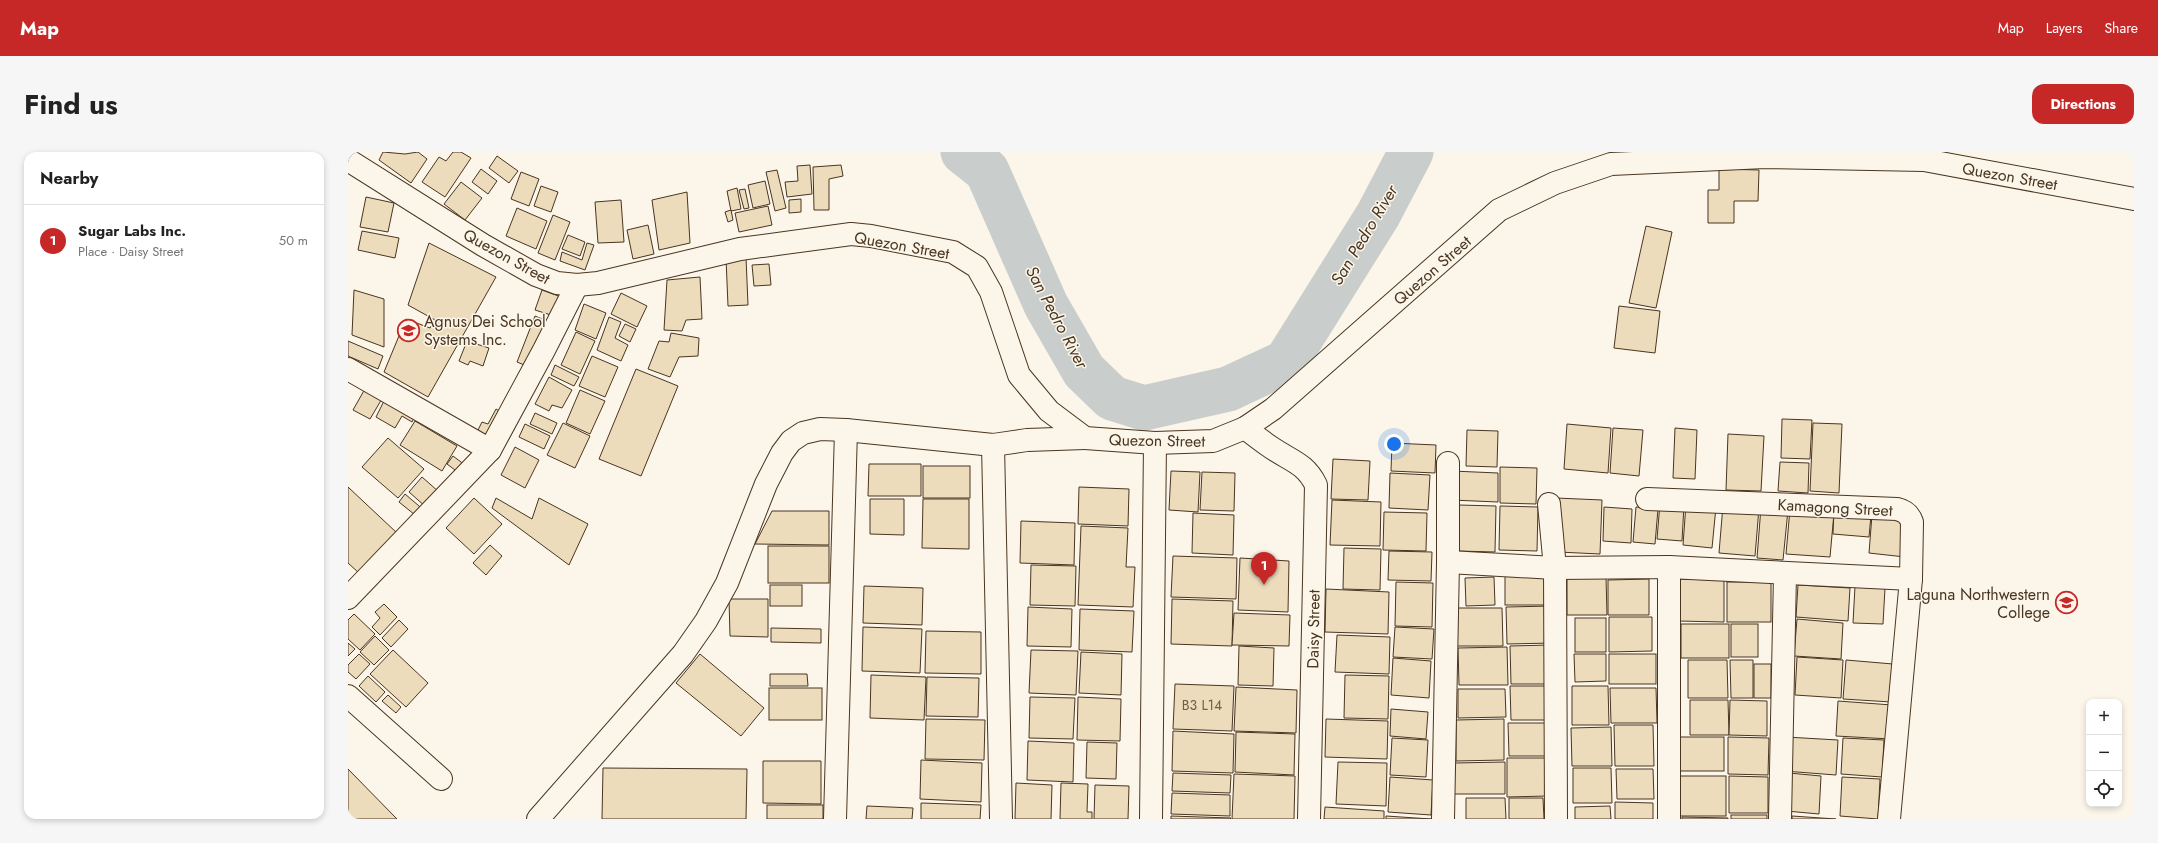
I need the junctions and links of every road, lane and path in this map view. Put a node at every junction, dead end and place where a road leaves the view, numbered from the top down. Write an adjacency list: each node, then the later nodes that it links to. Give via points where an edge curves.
1 (348, 160): 3 (street, Quezon Street, via 483,245 536,275 557,283)
2 (2134, 199): 5 (street, Quezon Street, via 1924,160 1765,157 1611,164 1555,183 1499,210 1273,410)
3 (577, 285): 7 (street, Quezon Street, via 598,283 740,249 851,234 954,252 977,267 991,292 1019,375 1049,411); 10 (street)
4 (348, 369): 10 (street)
5 (1245, 428): 8 (street, Quezon Street, via 1213,441); 26 (street, Daisy Street, via 1300,464 1310,473 1316,485)
6 (846, 430): 9 (street); 22 (street, via 820,429 803,433 782,453 766,484 727,583 684,654); 23 (street)
7 (1085, 438): 8 (street, Quezon Street); 9 (street, via 1027,440)
8 (1155, 443): 25 (street)
9 (993, 445): 24 (street)
10 (490, 450): 19 (street)
11 (1448, 463): 14 (street)
12 (1647, 498): 18 (street, Kamagong Street, via 1903,511 1912,522)
13 (1549, 504): 16 (street)
14 (1448, 562): 16 (street); 27 (street)
15 (1669, 567): 16 (street); 17 (street); 29 (street)
16 (1555, 568): 28 (street)
17 (1784, 574): 18 (street); 30 (street)
18 (1911, 579): 31 (street, Kamagong Street)
19 (348, 598)
20 (348, 696): 21 (street)
21 (441, 779)
22 (538, 819)
23 (835, 819)
24 (1001, 819)
25 (1151, 819)
26 (1308, 819)
27 (1443, 819)
28 (1556, 819)
29 (1669, 819)
30 (1780, 819)
31 (1889, 819)

